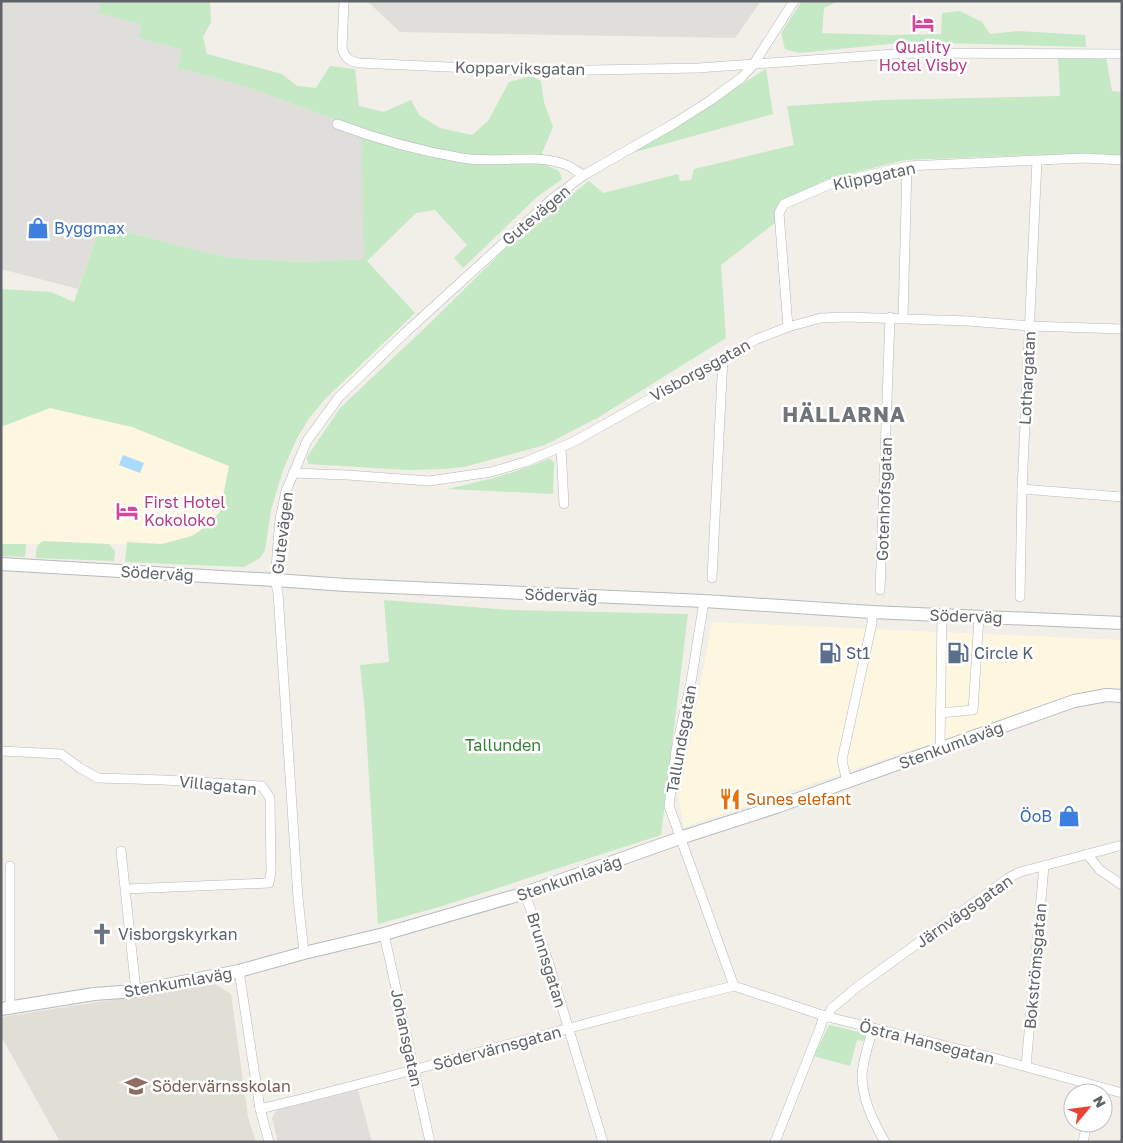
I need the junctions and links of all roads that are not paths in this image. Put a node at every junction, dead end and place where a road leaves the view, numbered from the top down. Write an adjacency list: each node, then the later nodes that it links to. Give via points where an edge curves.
1 (344, 1): 4 (street, Kopparviksgatan, via 342,48 350,61 359,63 531,71)
2 (794, 1): 4 (street)
3 (1121, 54): 4 (street, Kopparviksgatan, via 908,53)
4 (753, 65): 9 (street, Gutevägen, via 725,91)
5 (337, 124): 9 (street, Gutevägen, via 462,158 543,160 566,164)
6 (1036, 160): 7 (street, Klippgatan); 8 (street, Klippgatan); 13 (street, Lothargatan)
7 (1122, 160)
8 (908, 166): 11 (street); 12 (street, Klippgatan, via 828,185 784,204 779,213)
9 (584, 176): 17 (street, Gutevägen, via 515,231 339,397 307,440)
10 (890, 317): 11 (street, Visborgsgatan); 12 (street, Visborgsgatan, via 821,318); 24 (street, Gotenhofsgatan)
11 (903, 318): 13 (street, Visborgsgatan)
12 (788, 326): 15 (street, Visborgsgatan)
13 (1030, 326): 14 (street, Visborgsgatan); 18 (street, Lothargatan)
14 (1122, 329)
15 (723, 357): 16 (street, Visborgsgatan); 22 (street)
16 (561, 448): 17 (street, Visborgsgatan, via 491,472 429,481); 20 (street)
17 (292, 473): 23 (street, Gutevägen, via 280,519)
18 (1022, 489): 19 (street); 25 (street, Lothargatan)
19 (1122, 497)
20 (564, 504)
21 (1, 564): 23 (street, Söderväg)
22 (712, 578)
23 (275, 580): 26 (street, Söderväg); 46 (street, Gutevägen)
24 (880, 590)
25 (1020, 597)
26 (704, 601): 27 (street, Söderväg); 36 (street, Tallundsgatan, via 676,750 669,806)
27 (872, 612): 28 (street, Söderväg); 35 (street, via 842,760)
28 (942, 615): 29 (street, Söderväg); 32 (street)
29 (979, 617): 30 (street, Söderväg); 32 (street, via 973,710)
30 (1122, 623)
31 (1122, 696): 33 (street, Stenkumlaväg, via 1107,695 1074,701)
32 (940, 713): 33 (street)
33 (940, 749): 35 (street, Stenkumlaväg)
34 (1, 751): 43 (street, Villagatan, via 61,754 98,778 262,786 270,798 269,883)
35 (847, 782): 36 (street, Stenkumlaväg)
36 (680, 838): 44 (street, Stenkumlaväg); 48 (street, Tallundsgatan)
37 (1122, 845): 39 (street, Järnvägsgatan)
38 (121, 852): 43 (street)
39 (1087, 854): 41 (street, Järnvägsgatan); 42 (street, via 1100,870)
40 (10, 866): 50 (street)
41 (1044, 866): 51 (street, Järnvägsgatan, via 1010,877 857,986); 54 (street, Bokströmsgatan)
42 (1122, 885)
43 (126, 888): 49 (street)
44 (526, 893): 45 (street, Stenkumlaväg); 53 (street, Brunnsgatan)
45 (384, 934): 46 (street, Stenkumlaväg); 55 (street, Johansgatan)
46 (304, 953): 47 (street, Stenkumlaväg)
47 (239, 971): 49 (street, Stenkumlaväg); 57 (street)
48 (734, 986): 51 (street, Östra Hansegatan); 53 (street, Södervärnsgatan)
49 (136, 991): 50 (street, Stenkumlaväg)
50 (5, 1008)
51 (826, 1016): 52 (street, Östra Hansegatan); 61 (street, Järnvägsgatan)
52 (873, 1028): 54 (street, Östra Hansegatan); 62 (street, via 863,1068 863,1086 873,1121)
53 (568, 1029): 55 (street, Södervärnsgatan); 60 (street, Brunnsgatan)
54 (1026, 1066): 56 (street, Östra Hansegatan)
55 (413, 1070): 57 (street, Södervärnsgatan); 59 (street, Johansgatan)
56 (1076, 1083)
57 (260, 1109): 58 (street)
58 (269, 1142)
59 (430, 1142)
60 (603, 1142)
61 (775, 1142)
62 (884, 1142)

